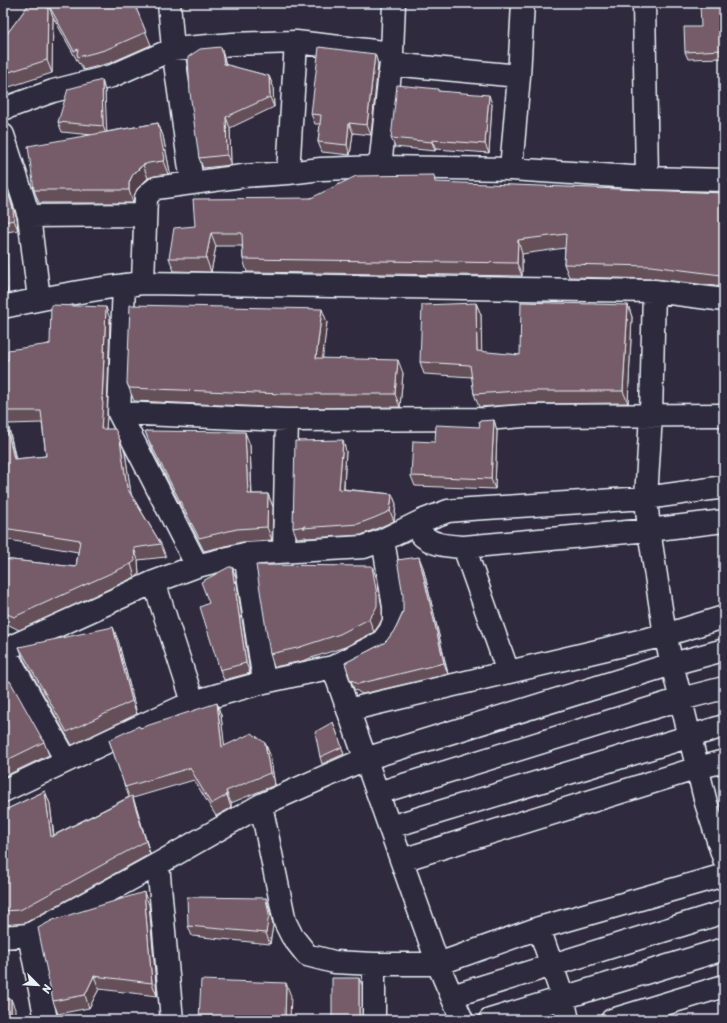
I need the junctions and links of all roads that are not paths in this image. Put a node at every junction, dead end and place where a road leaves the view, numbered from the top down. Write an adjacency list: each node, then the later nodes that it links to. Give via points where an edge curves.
1 (169, 3): 6 (street)
2 (394, 3): 7 (street)
3 (524, 3): 8 (street)
4 (644, 3): 14 (street)
5 (296, 42): 6 (street, via 234,44); 7 (street); 13 (street)
6 (173, 50): 9 (street, via 112,76 53,91); 16 (street)
7 (391, 58): 8 (street); 11 (street)
8 (519, 76): 12 (street)
9 (3, 109)
10 (3, 135): 18 (street)
11 (380, 167): 12 (street); 13 (street)
12 (511, 169): 14 (street)
13 (288, 173): 16 (street)
14 (648, 178): 15 (street)
15 (724, 180)
16 (192, 183): 17 (street, via 156,188 146,197)
17 (145, 215): 18 (street); 19 (street)
18 (29, 216): 21 (street)
19 (133, 284): 20 (street); 21 (street); 24 (street)
20 (654, 291): 22 (street); 26 (street)
21 (39, 299): 23 (street)
22 (724, 300)
23 (3, 308)
24 (119, 413): 27 (street); 37 (street)
25 (724, 415): 26 (street)
26 (651, 416): 27 (street); 29 (street)
27 (287, 420): 35 (street)
28 (724, 487): 29 (street)
29 (646, 498): 31 (street, via 448,511); 32 (street)
30 (724, 521): 32 (street)
31 (414, 525): 33 (street); 34 (street, via 424,537 435,543)
32 (649, 530): 34 (street); 40 (street)
33 (383, 540): 35 (street, via 364,547); 44 (street, via 394,621 382,642)
34 (464, 547): 45 (street)
35 (284, 551): 36 (street)
36 (245, 554): 37 (street); 46 (street)
37 (197, 566): 38 (street)
38 (154, 582): 41 (street); 49 (street)
39 (724, 617): 40 (street)
40 (665, 635): 43 (street); 45 (street)
41 (3, 649): 54 (street)
42 (724, 650): 43 (street)
43 (672, 664): 48 (street); 53 (street)
44 (333, 667): 46 (street); 50 (street)
45 (508, 672): 50 (street)
46 (264, 682): 49 (street)
47 (724, 688): 48 (street)
48 (681, 699): 52 (street); 58 (street)
49 (193, 702): 54 (street)
50 (348, 710): 53 (street)
51 (724, 726): 52 (street)
52 (690, 735): 56 (street); 61 (street)
53 (366, 759): 58 (street); 60 (street)
54 (66, 760): 57 (street)
55 (724, 761): 56 (street)
56 (698, 768): 59 (street); 63 (street)
57 (3, 792)
58 (378, 793): 61 (street)
59 (715, 801): 62 (street)
60 (261, 804): 64 (street); 71 (street, via 285,922 292,936 307,955 334,962)
61 (390, 827): 63 (street)
62 (722, 846)
63 (402, 860): 72 (street)
64 (158, 864): 68 (street); 78 (street)
65 (724, 875): 67 (street)
66 (724, 912): 73 (street)
67 (540, 928): 72 (street); 73 (street)
68 (29, 934): 69 (street); 77 (street)
69 (3, 937)
70 (724, 949): 76 (street)
71 (374, 964): 72 (street); 79 (street)
72 (438, 964): 75 (street)
73 (552, 965): 75 (street); 76 (street)
74 (724, 986): 83 (street)
75 (452, 996): 80 (street)
76 (563, 998): 81 (street); 82 (street)
77 (46, 1020)
78 (172, 1020)
79 (374, 1020)
80 (462, 1020)
81 (490, 1020)
82 (568, 1020)
83 (612, 1020)

